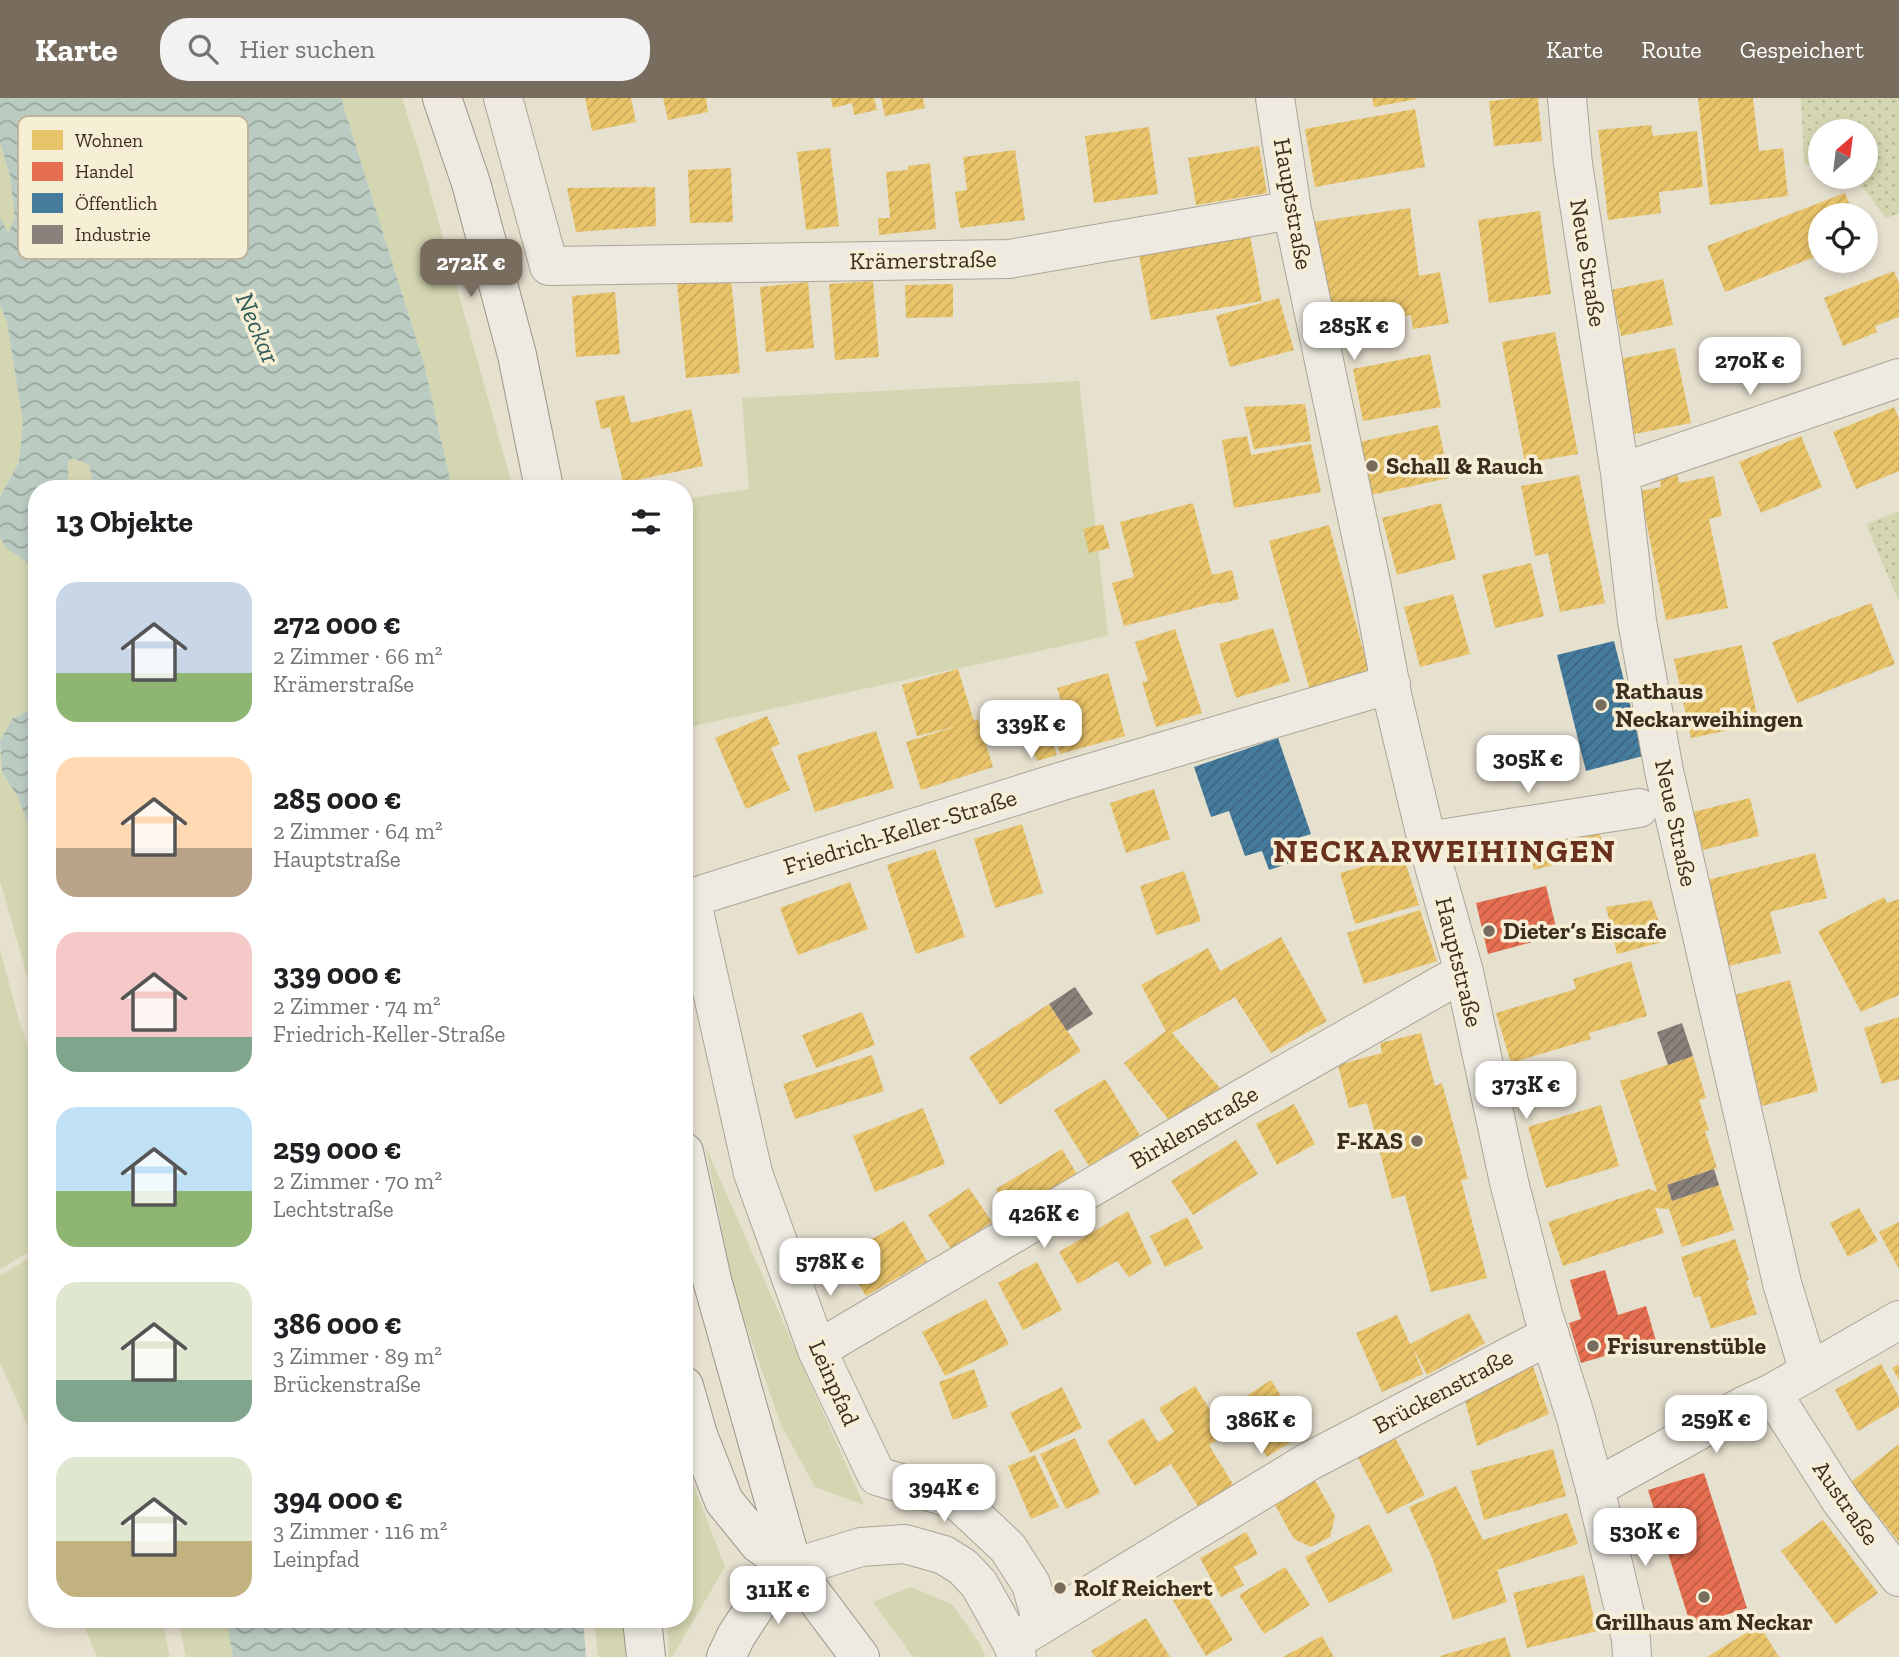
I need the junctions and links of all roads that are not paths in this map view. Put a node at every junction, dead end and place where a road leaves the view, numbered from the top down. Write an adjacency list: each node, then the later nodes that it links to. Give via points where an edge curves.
1 (442, 98): 8 (street, via 471,183 517,355)
2 (503, 98): 5 (street, Krämerstraße, via 549,266 1009,259)
3 (1275, 98): 5 (street, Hauptstraße)
4 (1567, 98): 7 (street, Neue Straße)
5 (1292, 211): 9 (street, Hauptstraße)
6 (1899, 378): 7 (street)
7 (1620, 472): 19 (street, Neue Straße, via 1637,621 1671,807 1782,1283)
8 (542, 480)
9 (1391, 684): 11 (street, Hauptstraße); 12 (street, Friedrich-Keller-Straße)
10 (1639, 808): 11 (street)
11 (1427, 841): 14 (street, Hauptstraße)
12 (693, 897)
13 (693, 907): 18 (street, Leinpfad, via 753,1174)
14 (1464, 972): 17 (street, Hauptstraße, via 1509,1182); 18 (street, Birklenstraße)
15 (693, 1194): 23 (street, via 712,1280)
16 (1899, 1320): 19 (street)
17 (1550, 1335): 22 (street, Hauptstraße); 26 (street, Brückenstraße, via 1308,1462)
18 (817, 1350): 26 (street, Leinpfad, via 877,1476 957,1500 1008,1548 1031,1584)
19 (1809, 1373): 20 (street)
20 (1772, 1393): 22 (street); 24 (street, Austraße, via 1841,1501)
21 (693, 1418): 23 (street, via 724,1501 759,1544)
22 (1595, 1488): 30 (street, Hauptstraße)
23 (793, 1568): 26 (street, via 861,1546 905,1544 944,1555 979,1584); 28 (street, via 757,1604); 29 (street)
24 (1899, 1577)
25 (643, 1628): 27 (street)
26 (1024, 1641)
27 (646, 1657)
28 (726, 1657)
29 (860, 1657)
30 (1632, 1657)

